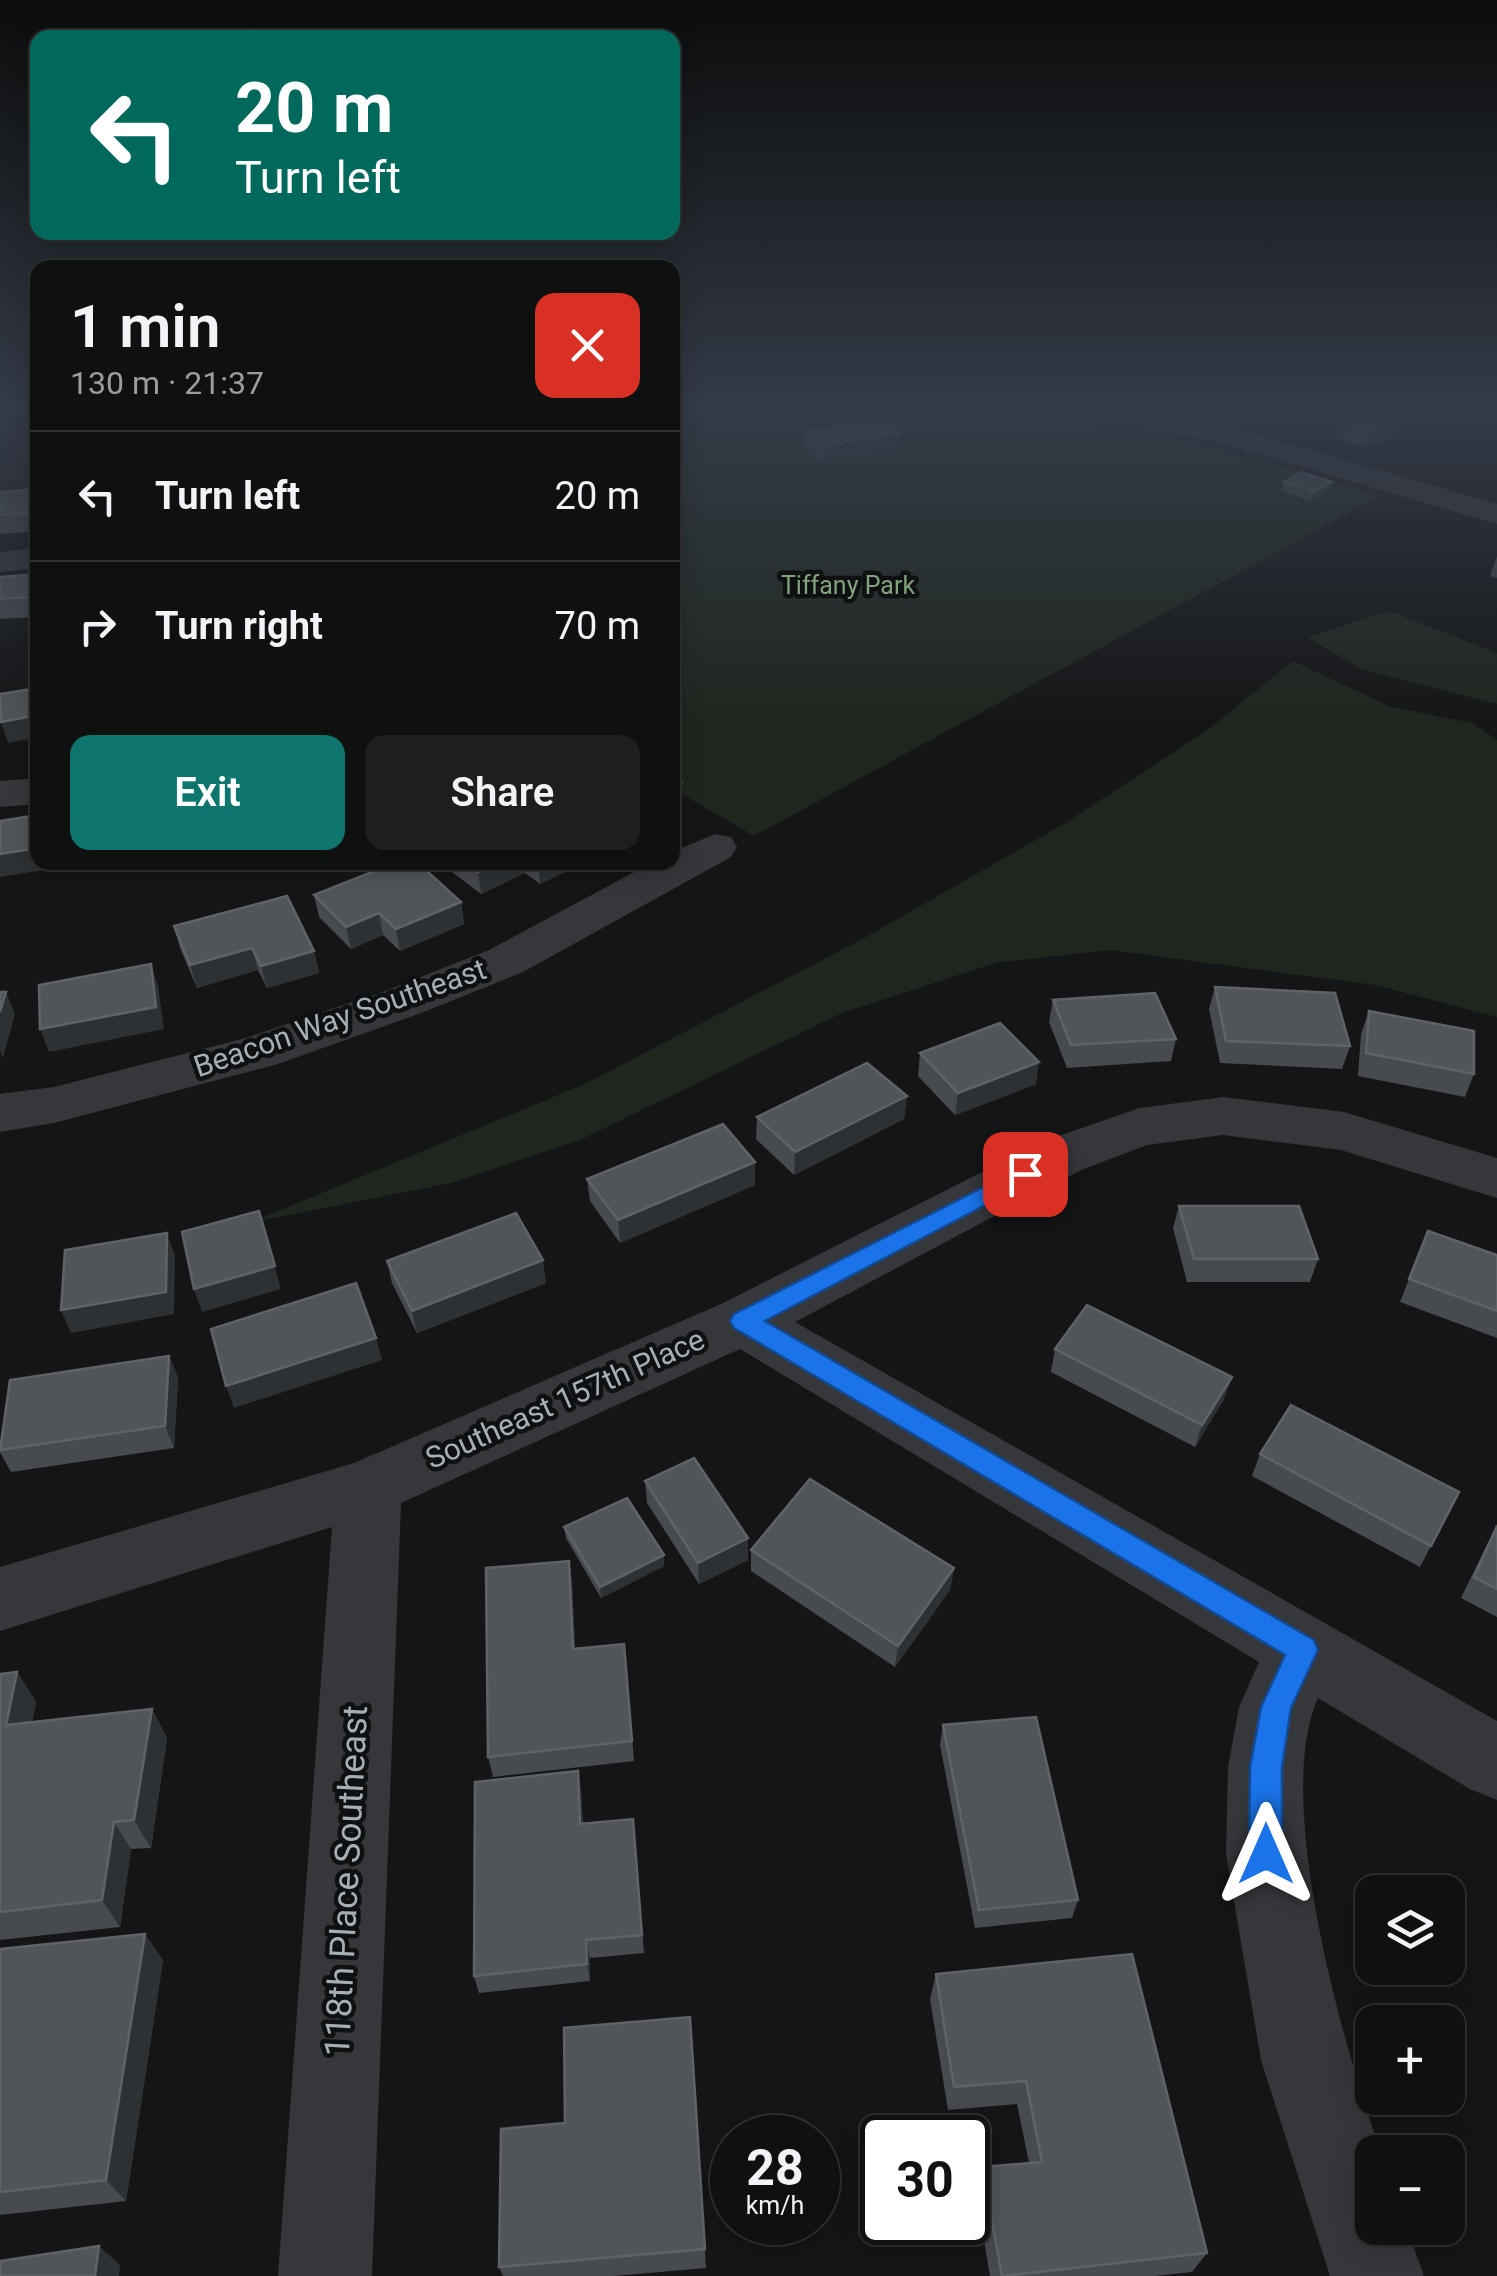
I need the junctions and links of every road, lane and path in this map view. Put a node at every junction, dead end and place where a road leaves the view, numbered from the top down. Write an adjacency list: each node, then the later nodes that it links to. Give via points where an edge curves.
1 (30, 559): 2 (street)
2 (0, 562)
3 (30, 792): 4 (street)
4 (0, 794)
5 (715, 847): 6 (street, Beacon Way Southeast)
6 (680, 866)
7 (673, 870): 8 (street, Beacon Way Southeast, via 506,961 406,1001 260,1052)
8 (0, 1113)
9 (1497, 1178): 10 (street, Southeast 157th Place, via 1344,1131 1223,1116 1140,1128 1060,1156)
10 (743, 1321): 11 (street, Southeast 157th Place); 13 (street)
11 (368, 1487): 12 (street, Southeast 157th Place); 15 (street, 118th Place Southeast)
12 (0, 1599)
13 (1303, 1650): 14 (street); 16 (street, via 1276,1707 1266,1767 1266,1854 1305,2060)
14 (1497, 1763)
15 (325, 2276)
16 (1377, 2276)

